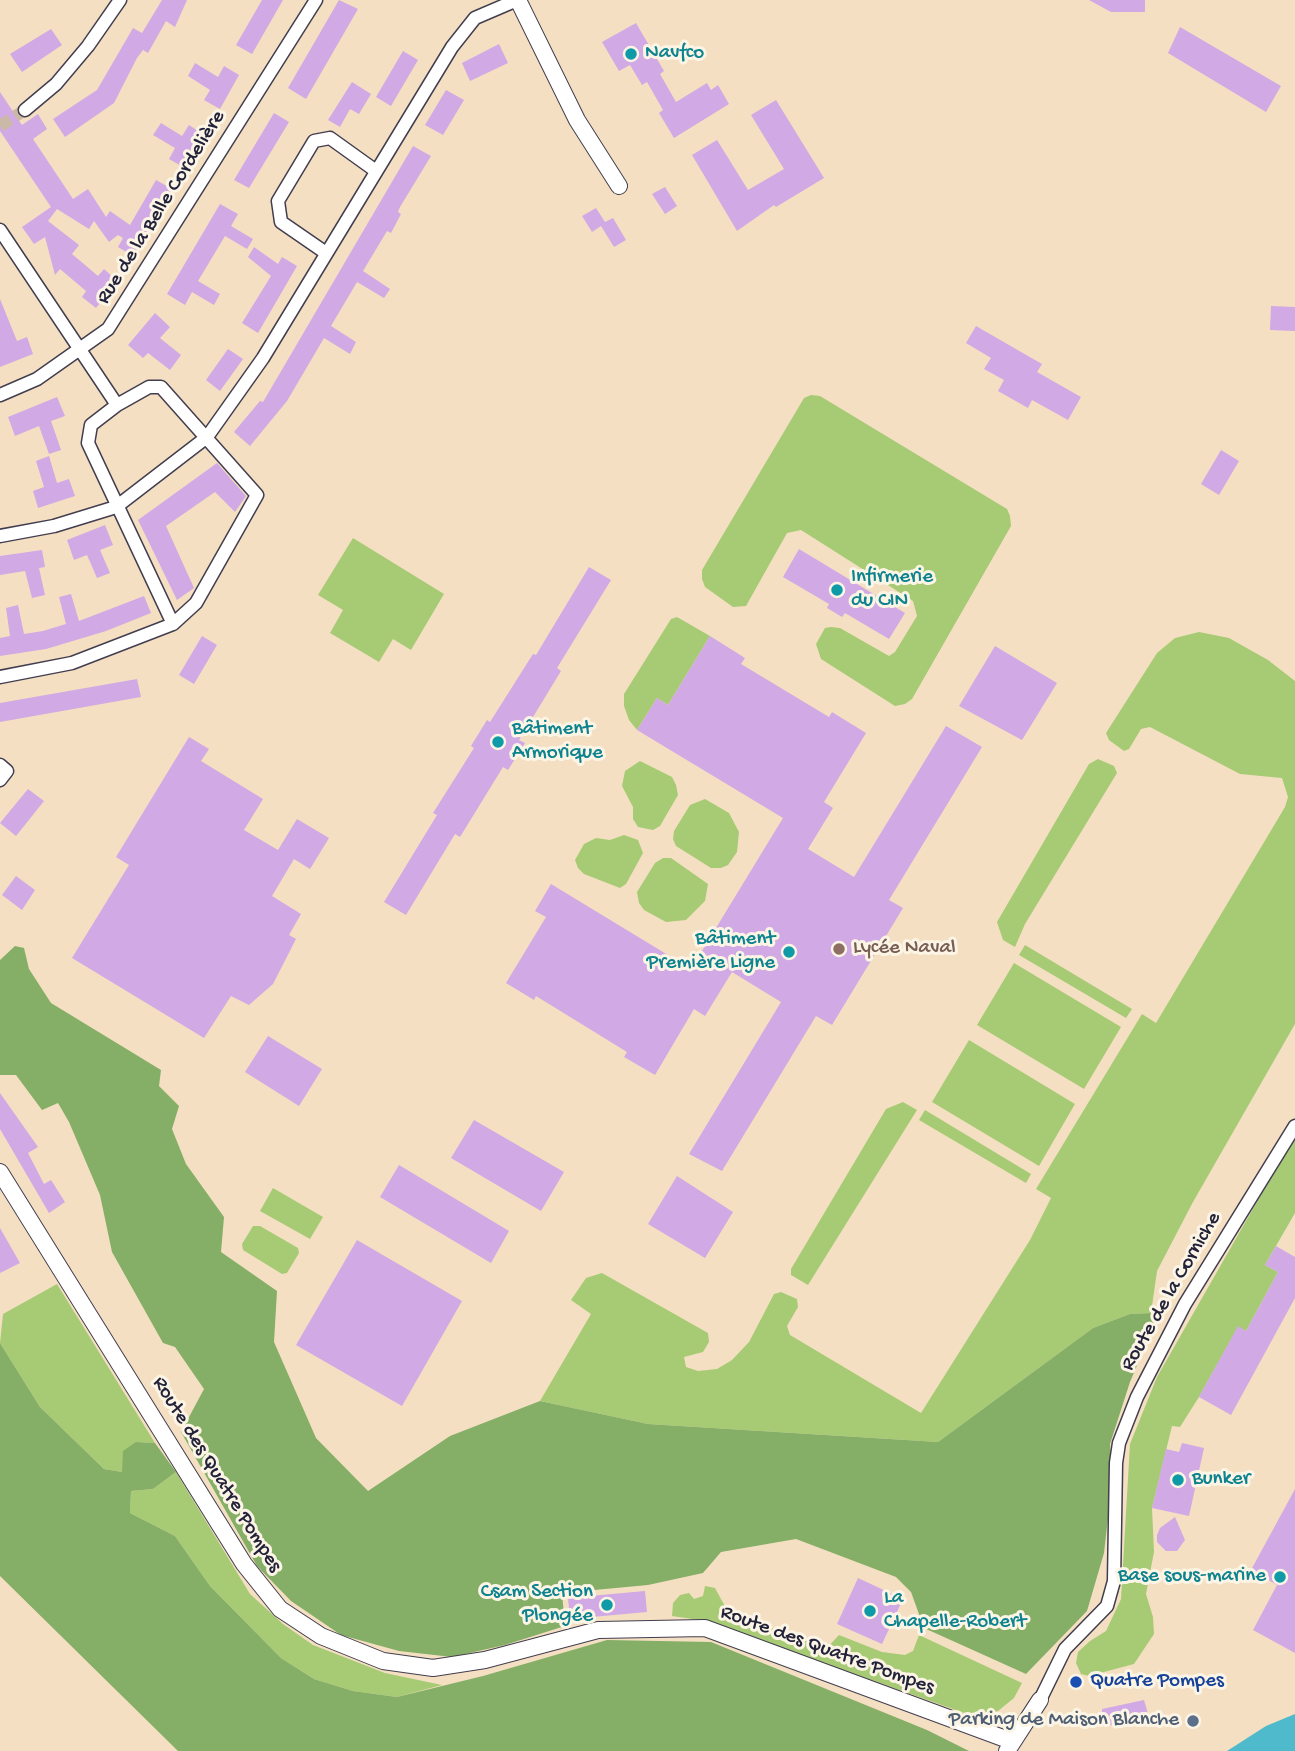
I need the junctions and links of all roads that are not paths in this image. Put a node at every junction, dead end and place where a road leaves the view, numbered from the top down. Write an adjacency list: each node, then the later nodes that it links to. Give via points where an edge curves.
1 (120, 0): 4 (street, via 89,46 56,84)
2 (316, 0): 9 (street, Rue de la Belle Cordelière, via 108,329)
3 (518, 0): 5 (street, via 475,18 452,47); 6 (street, via 577,120)
4 (25, 110)
5 (376, 171): 8 (street); 8 (street, via 330,138 314,141 278,201 281,222)
6 (619, 186)
7 (0, 230): 9 (street)
8 (326, 253): 12 (street, via 263,358)
9 (79, 352): 10 (street, Rue de la Belle Cordelière, via 37,379); 11 (street)
10 (0, 395)
11 (117, 405): 12 (street, via 149,387 161,387); 13 (street, via 91,425 88,443)
12 (207, 436): 13 (street); 15 (street, via 257,495 197,603)
13 (116, 506): 14 (street, via 54,526); 15 (street)
14 (0, 536)
15 (173, 624): 16 (street, via 72,663)
16 (0, 677)
17 (0, 765): 18 (street, via 7,771)
18 (0, 780)
19 (1295, 1126): 21 (street, Route de la Corniche, via 1185,1304 1137,1397 1116,1463 1114,1581 1107,1606 1065,1649)
20 (0, 1172): 22 (street, Route des Quatre Pompes, via 244,1564 281,1609 321,1636 383,1661 433,1668 485,1660 598,1630 705,1628)
21 (1040, 1700): 22 (street, Route de la Corniche)
22 (1009, 1746)

